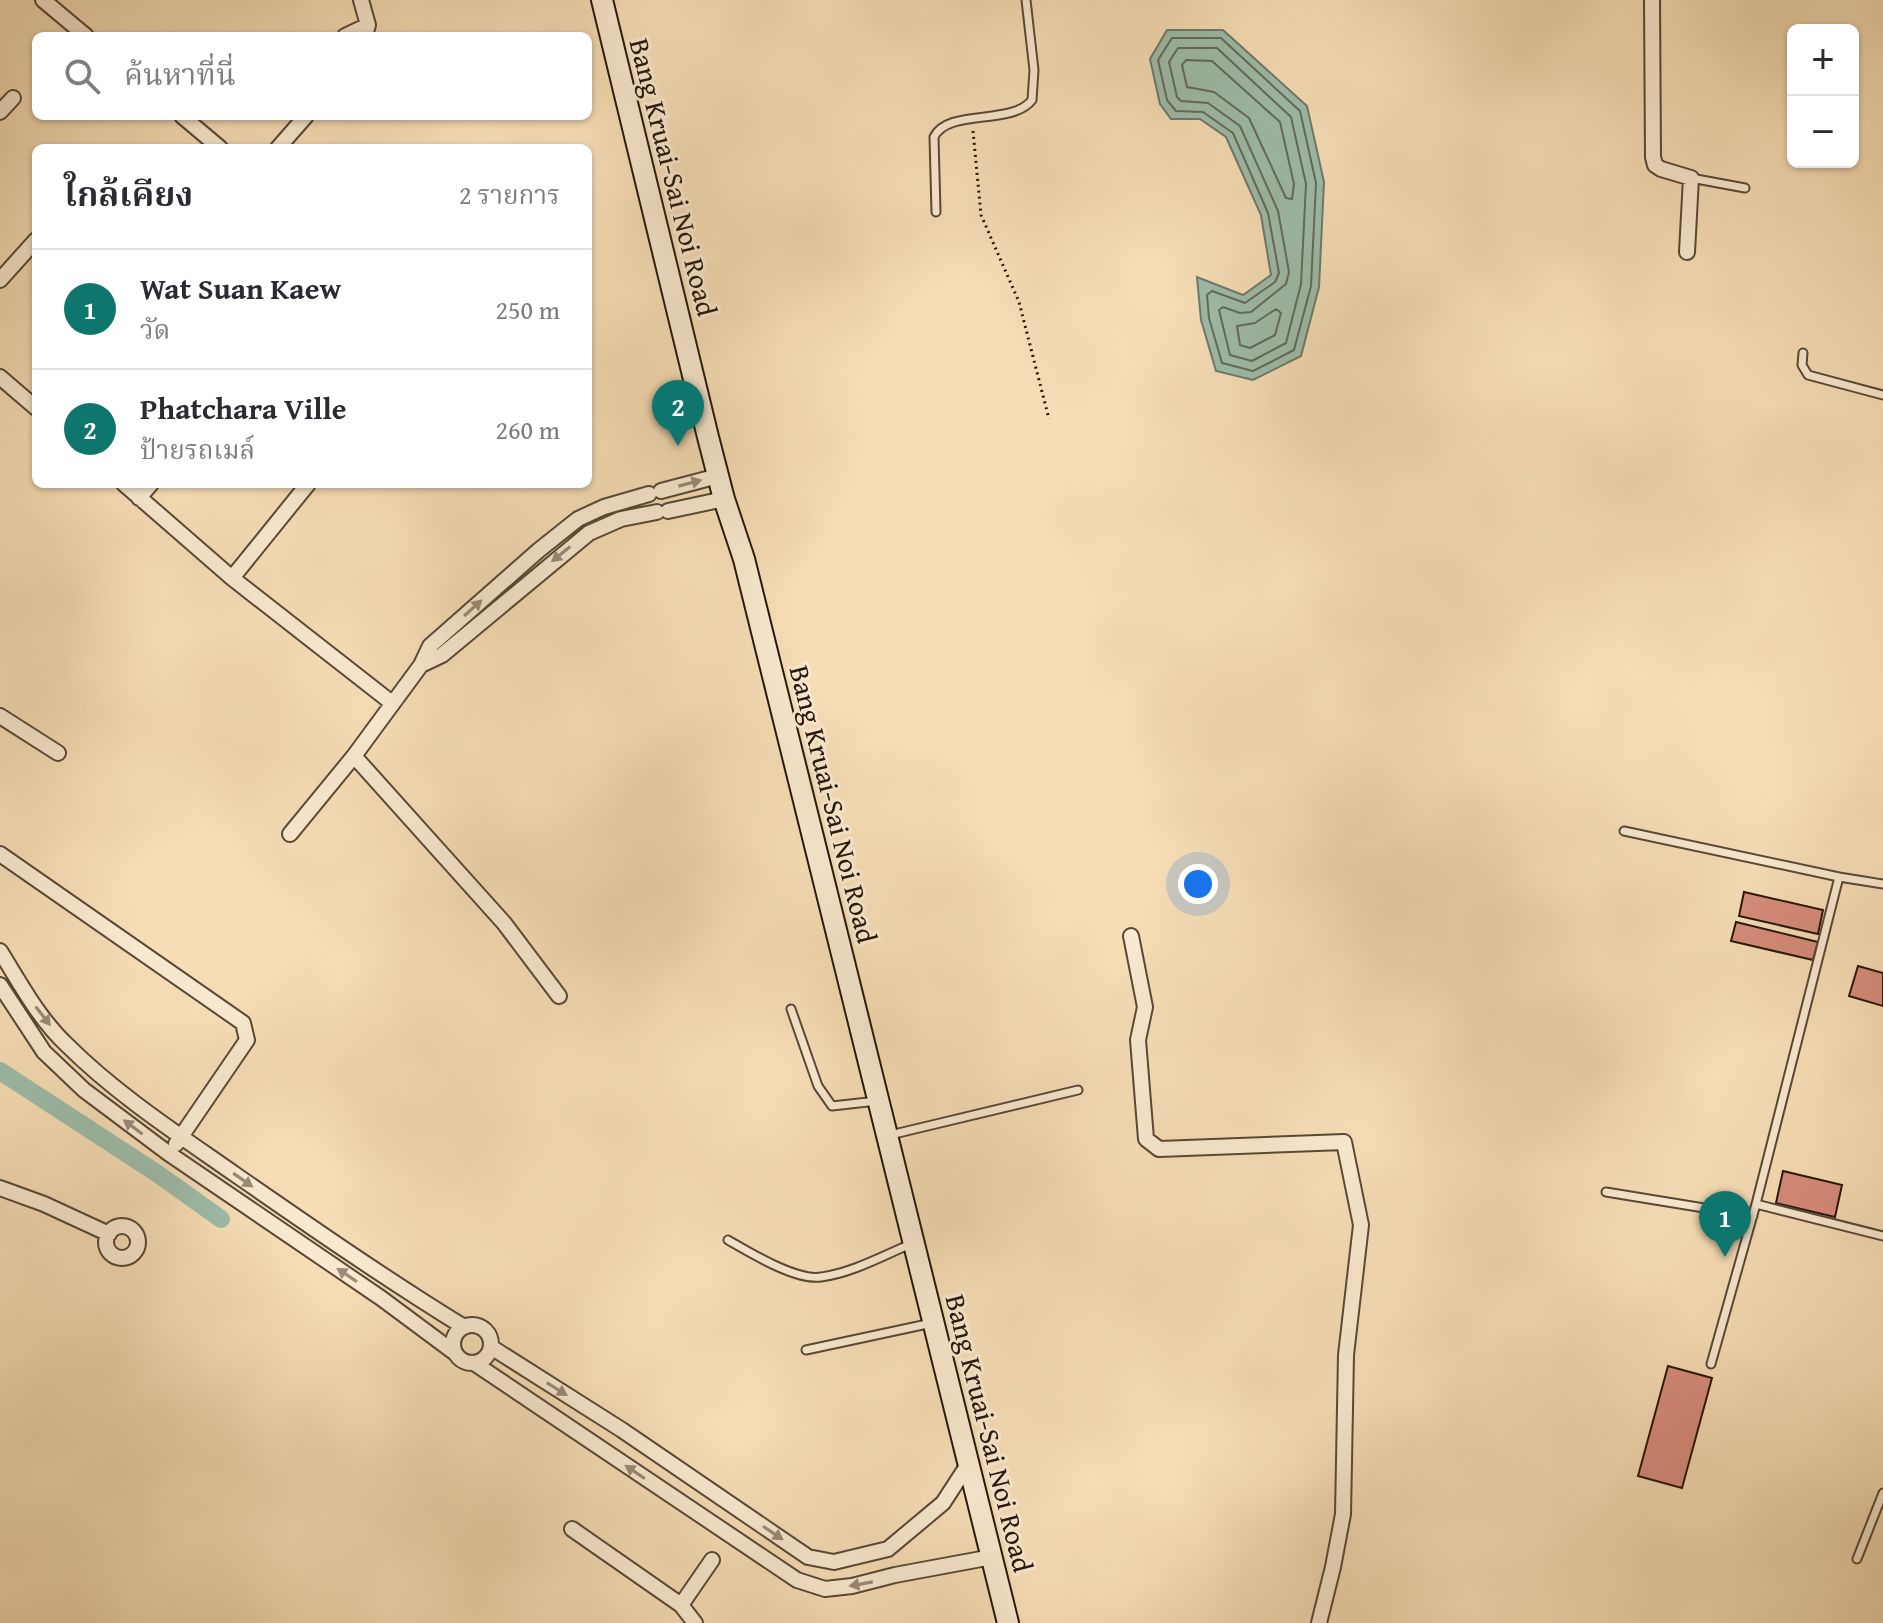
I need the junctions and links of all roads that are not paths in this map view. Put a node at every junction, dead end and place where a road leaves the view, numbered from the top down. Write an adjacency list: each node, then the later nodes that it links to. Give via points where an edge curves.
1 (361, 0): 6 (street)
2 (602, 0): 24 (main road, Bang Kruai-Sai Noi Road)
3 (1026, 0): 16 (lane, via 1032,100 1022,109 943,126 934,137)
4 (1652, 0): 14 (street, via 1655,165)
5 (53, 2): 7 (street)
6 (367, 30)
7 (82, 32)
8 (13, 98): 9 (street)
9 (0, 112)
10 (188, 120): 12 (street)
11 (302, 120): 13 (street)
12 (215, 144)
13 (282, 144)
14 (1691, 178): 15 (lane); 18 (street)
15 (1745, 188)
16 (936, 212)
17 (32, 244): 19 (street)
18 (1687, 252)
19 (0, 280)
20 (1803, 353): 22 (lane, via 1808,375)
21 (0, 377): 23 (street)
22 (1883, 395)
23 (32, 405)
24 (718, 476): 29 (main road, Bang Kruai-Sai Noi Road); 30 (street, one-way to 24)
25 (128, 488): 28 (street)
26 (148, 488): 28 (street)
27 (305, 488): 32 (street)
28 (139, 498): 32 (street)
29 (724, 499): 31 (street, via 621,519); 49 (main road, Bang Kruai-Sai Noi Road, via 744,559)
30 (578, 519): 31 (street); 33 (street, one-way to 30, via 430,646)
31 (589, 533): 33 (street, one-way to 33, via 442,655)
32 (232, 578): 34 (street)
33 (421, 665): 34 (street)
34 (392, 703): 37 (street)
35 (2, 720): 36 (street)
36 (58, 753)
37 (354, 756): 39 (street); 46 (street, via 504,923)
38 (1624, 831): 41 (lane)
39 (290, 834)
40 (0, 854): 51 (street, via 243,1023 247,1040)
41 (1839, 877): 42 (lane); 55 (lane)
42 (1883, 884)
43 (1131, 936): 85 (street, via 1145,1007 1138,1040 1146,1139 1159,1149 1344,1142 1361,1225 1346,1355 1343,1514)
44 (0, 951): 51 (street, one-way to 51, via 65,1044)
45 (0, 985): 52 (street, one-way to 45, via 84,1090 44,1052)
46 (559, 996)
47 (791, 1009): 49 (lane, via 818,1086 832,1106)
48 (1078, 1090): 50 (lane)
49 (879, 1101): 50 (main road, Bang Kruai-Sai Noi Road)
50 (887, 1135): 60 (main road, Bang Kruai-Sai Noi Road)
51 (182, 1137): 52 (street); 61 (street, one-way to 61)
52 (168, 1153): 62 (street, one-way to 52)
53 (0, 1188): 57 (street)
54 (1606, 1192): 56 (lane)
55 (1756, 1204): 56 (lane); 58 (lane)
56 (1753, 1216): 69 (lane)
57 (109, 1234)
58 (1883, 1236)
59 (728, 1240): 60 (lane, via 770,1264 818,1278)
60 (914, 1243): 63 (main road, Bang Kruai-Sai Noi Road)
61 (391, 1283): 62 (street); 64 (street)
62 (381, 1298): 67 (street)
63 (934, 1323): 66 (lane); 72 (main road, Bang Kruai-Sai Noi Road)
64 (464, 1327): 65 (street, via 484,1329); 67 (street, via 454,1339)
65 (491, 1347): 68 (street); 70 (street, one-way to 70)
66 (806, 1350)
67 (455, 1353): 68 (street)
68 (474, 1363): 71 (street)
69 (1711, 1364)
70 (622, 1430): 71 (street); 74 (street)
71 (605, 1451): 76 (street, one-way to 71)
72 (969, 1463): 77 (street, via 943,1503); 78 (main road, Bang Kruai-Sai Noi Road)
73 (1883, 1493): 79 (lane)
74 (750, 1517): 76 (street); 77 (street, one-way to 77, via 808,1557 834,1562)
75 (572, 1529): 82 (street)
76 (733, 1539): 81 (street, one-way to 76, via 825,1589 797,1580)
77 (888, 1549): 81 (street)
78 (992, 1557): 81 (street); 84 (main road, Bang Kruai-Sai Noi Road)
79 (1857, 1559)
80 (712, 1560): 82 (street)
81 (895, 1575)
82 (681, 1605): 83 (street)
83 (695, 1623)
84 (1008, 1623)
85 (1319, 1623)

